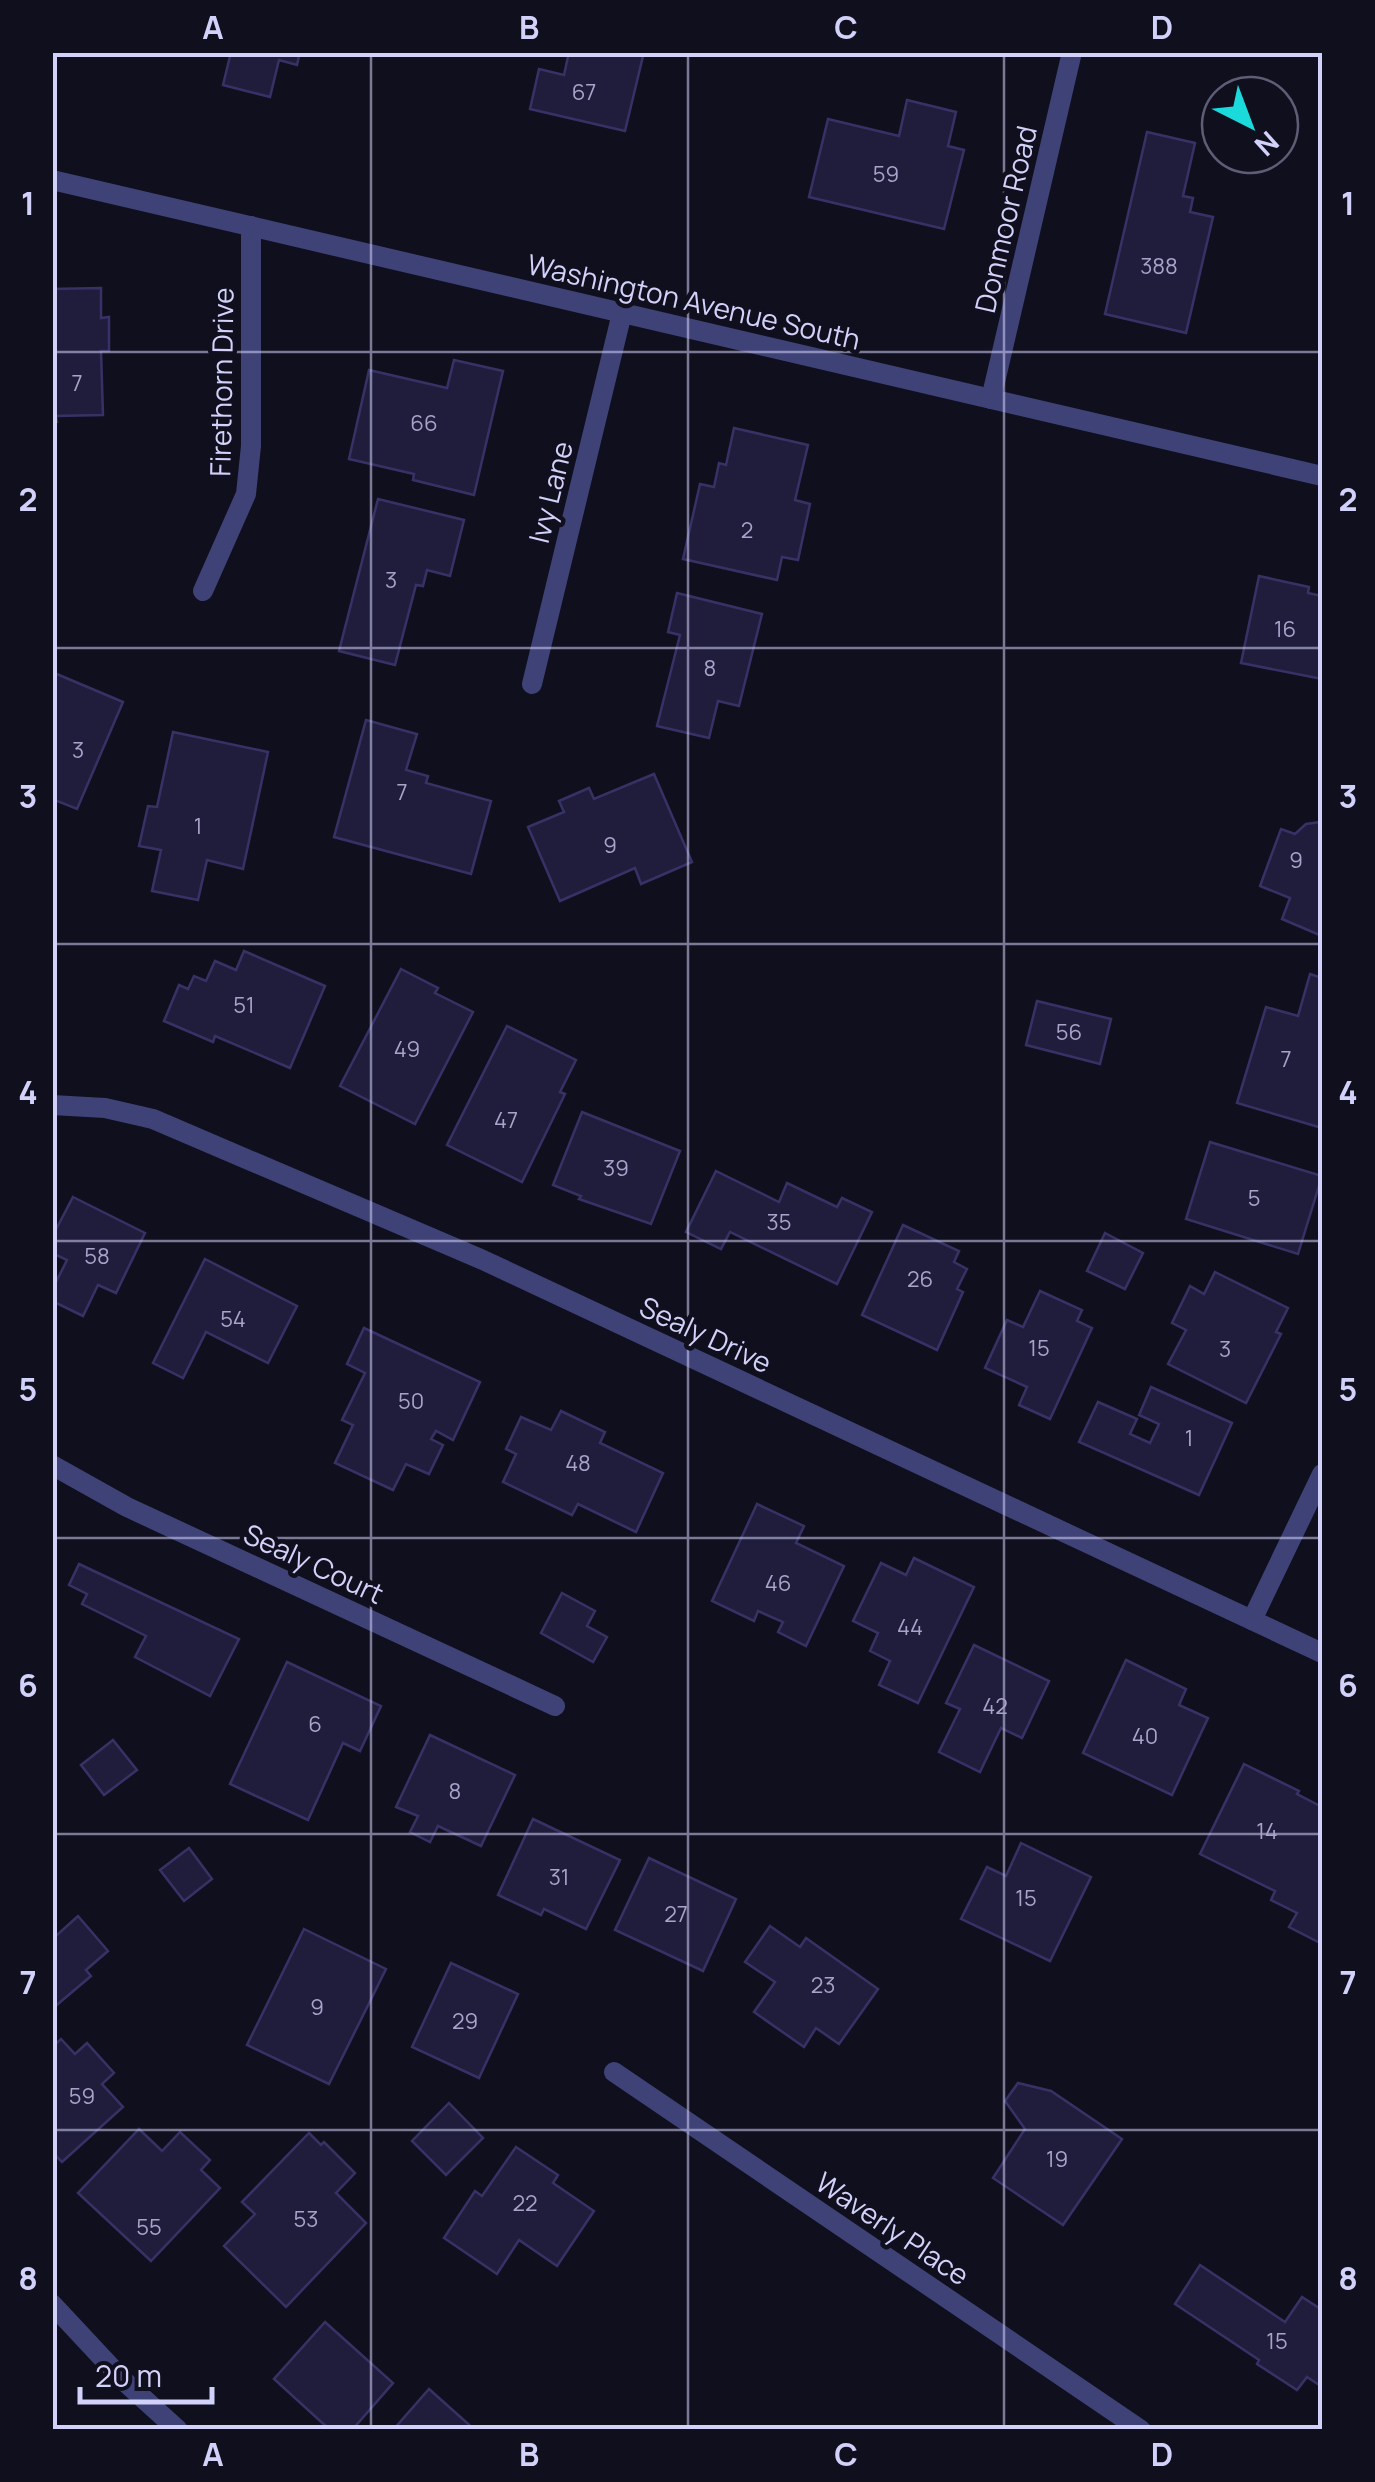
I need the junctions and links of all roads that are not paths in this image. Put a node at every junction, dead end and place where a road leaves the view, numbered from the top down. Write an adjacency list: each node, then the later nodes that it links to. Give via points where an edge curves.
1 (1072, 52): 5 (street, Donmoor Road)
2 (52, 180): 3 (street, Washington Avenue South)
3 (251, 226): 4 (street, Washington Avenue South); 7 (street, Firethorn Drive, via 252,446 246,494)
4 (622, 313): 5 (street, Washington Avenue South); 8 (street, Ivy Lane)
5 (991, 398): 6 (street, Washington Avenue South)
6 (1322, 476)
7 (203, 592)
8 (532, 684)
9 (52, 1105): 12 (street, Sealy Drive, via 153,1119 465,1252)
10 (52, 1465): 14 (street, Sealy Court)
11 (1322, 1474): 12 (street)
12 (1252, 1620): 13 (street, Sealy Drive)
13 (1322, 1653)
14 (555, 1706)
15 (614, 2072): 18 (street, Waverly Place)
16 (52, 2304): 17 (street)
17 (178, 2430)
18 (1141, 2430)

